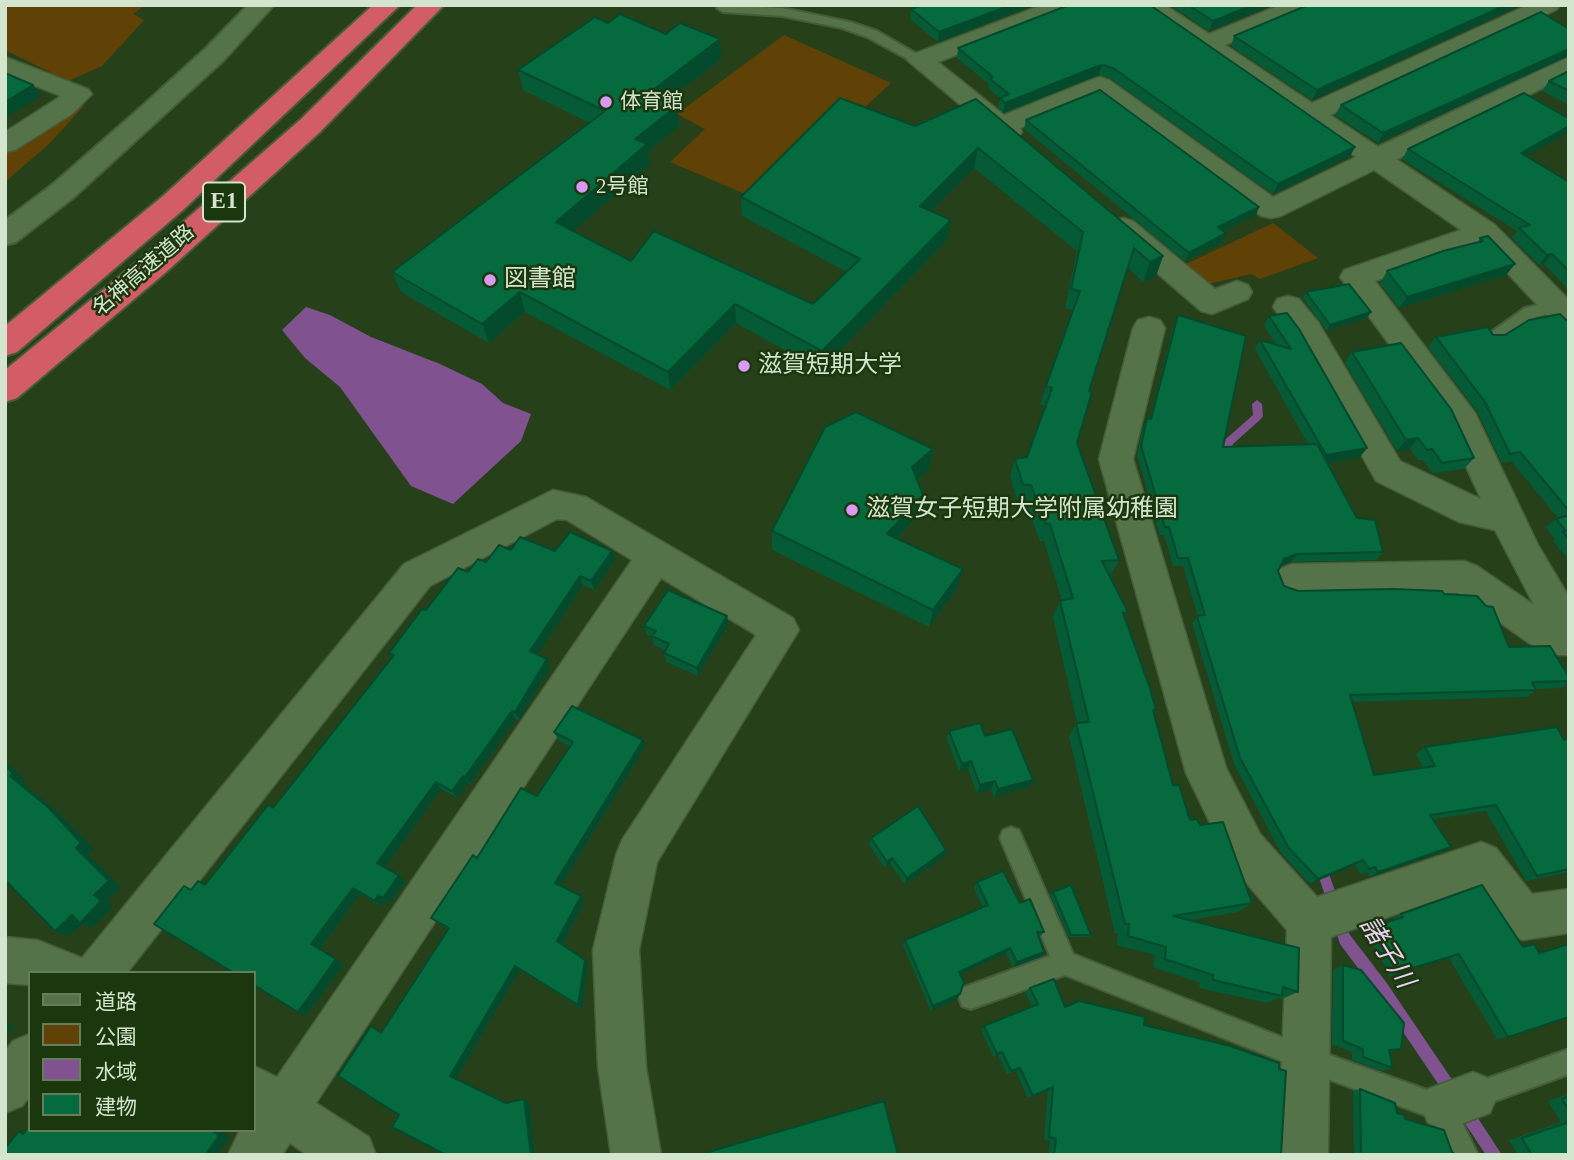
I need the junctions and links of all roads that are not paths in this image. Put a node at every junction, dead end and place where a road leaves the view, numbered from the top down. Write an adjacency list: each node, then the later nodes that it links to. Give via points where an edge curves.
1 (262, 5): 24 (street, via 215,54 63,191)
2 (382, 5): 10 (highway)
3 (388, 5): 10 (highway, 名神高速道路 / E1)
4 (432, 5): 31 (highway, 名神高速道路 / E1, via 310,125)
5 (1064, 5): 12 (street)
6 (1149, 5): 11 (street)
7 (1300, 5): 11 (street)
8 (1548, 5): 17 (street)
9 (723, 8): 12 (lane, via 782,12 845,25)
10 (354, 38): 30 (highway, 名神高速道路 / E1, via 173,203)
11 (1206, 44): 17 (street)
12 (920, 60): 18 (street)
13 (5, 65): 19 (street, via 79,94)
14 (1569, 65): 15 (street)
15 (1518, 90): 16 (street); 21 (street)
16 (1549, 107)
17 (1310, 114): 21 (street)
18 (1002, 126): 20 (street); 21 (street, via 1100,85 1271,209)
19 (5, 144)
20 (1033, 153)
21 (1375, 159): 23 (street)
22 (1107, 215): 25 (street, via 1212,303)
23 (1485, 232): 27 (street); 32 (street, via 1355,276 1458,414)
24 (5, 235)
25 (1237, 292)
26 (1288, 307): 32 (street, via 1307,330 1388,471 1471,512)
27 (1563, 313): 29 (lane, via 1531,312)
28 (1149, 328): 39 (street, via 1116,459 1207,773 1245,849)
29 (1491, 338)
30 (5, 344)
31 (5, 389)
32 (1506, 517): 35 (street)
33 (656, 555): 43 (street, via 574,507 553,504 417,575); 49 (street); 53 (street, via 780,630 637,855 616,950 622,1067)
34 (1307, 571): 36 (street, via 1464,577 1552,638)
35 (1569, 632)
36 (1569, 638)
37 (1011, 838): 41 (lane)
38 (1569, 911): 39 (street, via 1523,918 1481,863)
39 (1327, 915): 45 (street)
40 (5, 960): 42 (street)
41 (1065, 963): 44 (lane); 45 (lane)
42 (59, 971)
43 (100, 971)
44 (971, 998)
45 (1304, 1058): 50 (lane); 54 (street)
46 (28, 1060): 48 (street)
47 (1569, 1061): 50 (lane)
48 (5, 1088)
49 (269, 1100): 51 (street); 52 (street)
50 (1453, 1103): 55 (lane)
51 (253, 1155)
52 (351, 1155)
53 (636, 1155)
54 (1303, 1155)
55 (1465, 1155)

